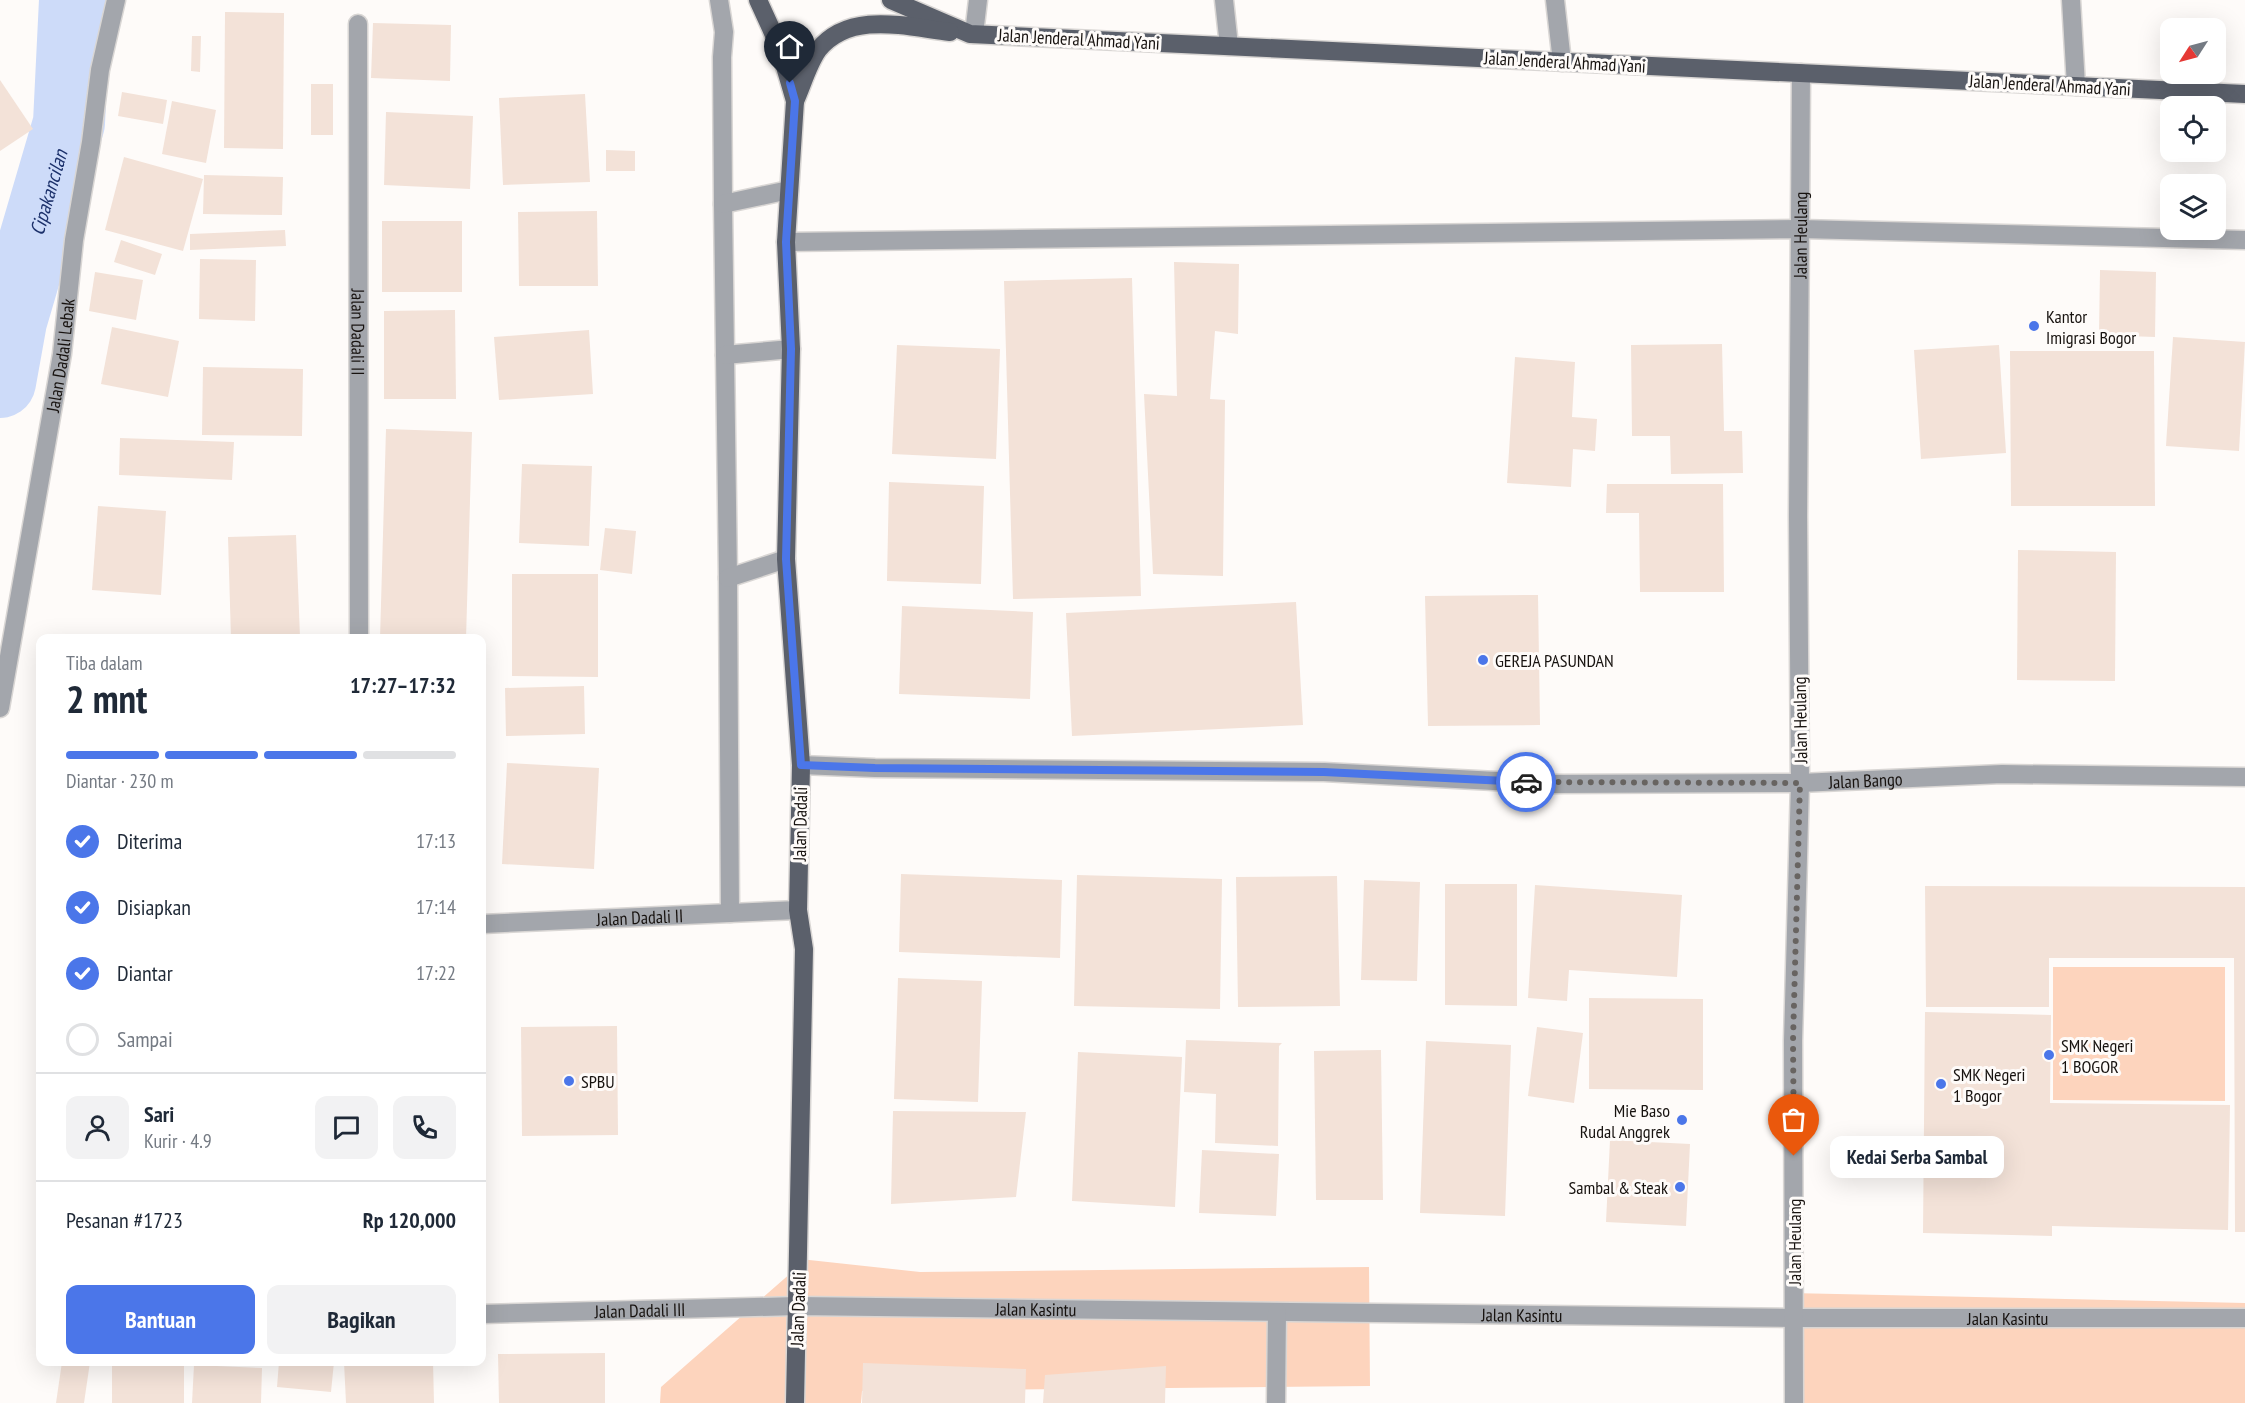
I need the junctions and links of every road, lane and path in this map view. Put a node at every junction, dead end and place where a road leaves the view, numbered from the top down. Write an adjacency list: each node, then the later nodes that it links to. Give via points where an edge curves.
1 (116, 0): 27 (street, Jalan Dadali Lebak, via 100,70 74,240 62,354)
2 (719, 0): 18 (street, via 724,32)
3 (758, 0): 16 (main road, Jalan Dadali, via 779,46)
4 (891, 0): 10 (main road, Jalan Jenderal Ahmad Yani)
5 (978, 0): 10 (street)
6 (1224, 0): 11 (street)
7 (1555, 0): 12 (street)
8 (2071, 0): 14 (street)
9 (358, 24): 26 (street, Jalan Dadali II)
10 (972, 34): 11 (main road, Jalan Jenderal Ahmad Yani); 16 (main road, via 870,23 852,28 831,37 817,52)
11 (1229, 46): 12 (main road, Jalan Jenderal Ahmad Yani)
12 (1562, 62): 13 (main road, Jalan Jenderal Ahmad Yani)
13 (1801, 73): 14 (main road, Jalan Jenderal Ahmad Yani); 19 (street, Jalan Heulang)
14 (2076, 86): 15 (main road, Jalan Jenderal Ahmad Yani)
15 (2245, 94)
16 (795, 101): 17 (main road, Jalan Dadali)
17 (789, 190): 18 (street); 21 (main road, Jalan Dadali)
18 (723, 204): 23 (street)
19 (1800, 229): 20 (street); 21 (street); 30 (street, Jalan Heulang)
20 (2245, 240)
21 (786, 242): 22 (main road, Jalan Dadali)
22 (791, 349): 23 (street); 24 (main road, Jalan Dadali)
23 (724, 356): 25 (street)
24 (786, 559): 25 (street); 28 (main road, Jalan Dadali)
25 (728, 578): 32 (street)
26 (359, 634)
27 (0, 708)
28 (801, 765): 30 (street, Jalan Bango, via 1324,772 1552,784); 31 (main road, Jalan Dadali)
29 (2245, 777): 30 (street, Jalan Bango, via 2002,774)
30 (1800, 783): 37 (street, Jalan Heulang, via 1793,1041)
31 (798, 910): 32 (street, Jalan Dadali II); 34 (main road, Jalan Dadali, via 804,949)
32 (730, 913): 33 (street, Jalan Dadali II)
33 (486, 924)
34 (797, 1306): 35 (street, Jalan Kasintu); 36 (street, Jalan Dadali III); 39 (main road, Jalan Dadali)
35 (1277, 1312): 37 (street, Jalan Kasintu); 40 (street)
36 (486, 1314)
37 (1795, 1318): 38 (street, Jalan Kasintu); 41 (street, Jalan Heulang)
38 (2245, 1318)
39 (795, 1403)
40 (1276, 1403)
41 (1794, 1403)

